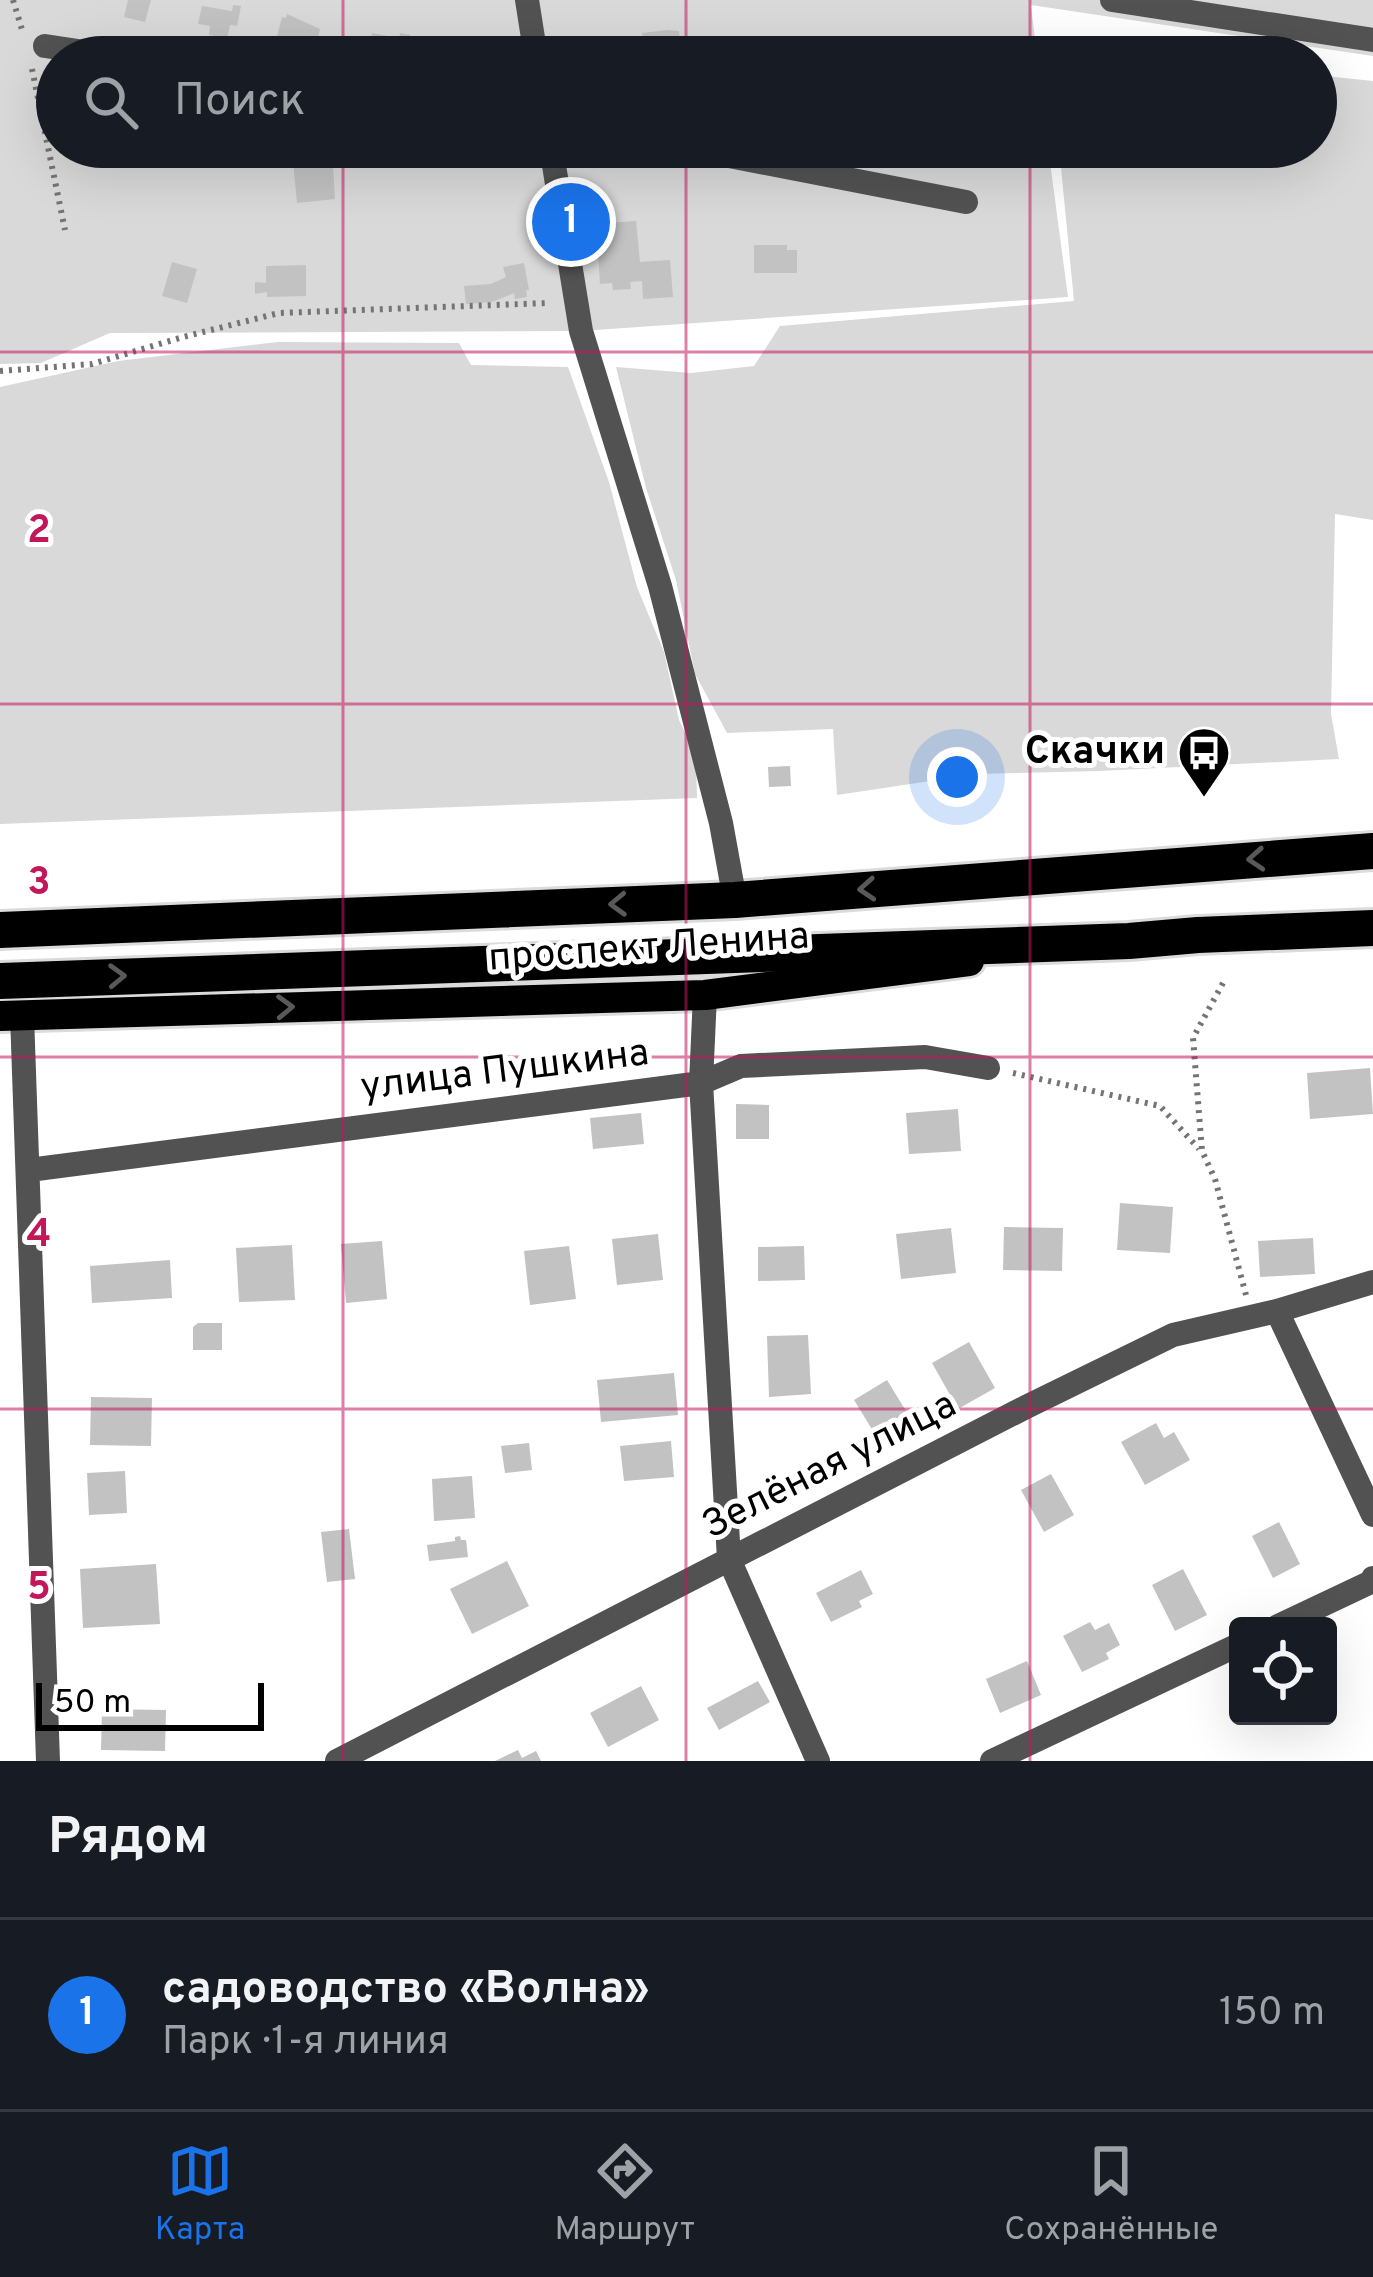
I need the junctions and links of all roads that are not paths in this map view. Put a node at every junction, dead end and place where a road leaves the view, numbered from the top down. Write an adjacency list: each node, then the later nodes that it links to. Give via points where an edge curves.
1 (527, 0): 3 (street)
2 (1112, 0): 4 (street)
3 (533, 36)
4 (1373, 40)
5 (554, 168): 9 (street, via 580,331 660,586)
6 (791, 168): 7 (street)
7 (966, 202)
8 (1373, 851): 9 (highway, проспект Ленина, one-way to 9)
9 (734, 900): 11 (highway, проспект Ленина, one-way to 11)
10 (1373, 928): 12 (highway, проспект Ленина)
11 (0, 930)
12 (1129, 941): 13 (highway, one-way to 12); 14 (main road, проспект Ленина)
13 (0, 981)
14 (705, 995): 15 (main road, проспект Ленина, one-way to 14); 17 (street)
15 (11, 1015): 18 (street)
16 (988, 1068): 17 (street, улица Пушкина, via 925,1057 741,1066)
17 (701, 1083): 18 (street, улица Пушкина); 22 (street)
18 (29, 1170): 26 (street)
19 (1373, 1282): 20 (street, Зелёная улица)
20 (1277, 1311): 21 (street); 22 (street, Зелёная улица, via 1173,1335)
21 (1373, 1515)
22 (729, 1559): 27 (street, Зелёная улица); 28 (street)
23 (1372, 1580): 24 (street)
24 (1296, 1617)
25 (1229, 1649): 29 (street)
26 (48, 1761)
27 (338, 1761)
28 (818, 1761)
29 (992, 1761)

